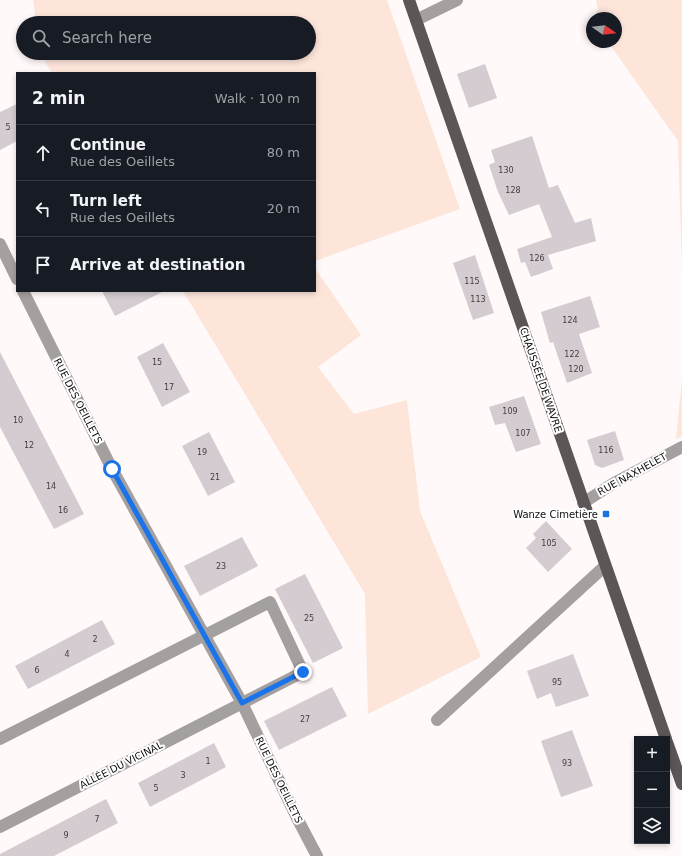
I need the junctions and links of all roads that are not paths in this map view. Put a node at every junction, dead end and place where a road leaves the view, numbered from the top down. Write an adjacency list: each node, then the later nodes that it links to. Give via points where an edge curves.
1 (409, 0): 3 (main road, CHAUSSÉE DE WAVRE)
2 (457, 0): 3 (street)
3 (416, 20): 8 (main road, CHAUSSÉE DE WAVRE)
4 (0, 244): 5 (street)
5 (16, 277)
6 (24, 292): 10 (street, RUE DES OEILLETS, via 112,469)
7 (680, 451): 8 (street, RUE NAXHELET, via 614,483)
8 (583, 503): 9 (main road, CHAUSSÉE DE WAVRE)
9 (605, 566): 12 (street); 13 (main road, CHAUSSÉE DE WAVRE)
10 (204, 636): 11 (street, RUE DES OEILLETS); 11 (street, via 270,602 303,672); 14 (street)
11 (242, 703): 17 (street, ALLÉE DU VICINAL); 18 (street, RUE DES OEILLETS)
12 (437, 720)
13 (666, 736)
14 (0, 738)
15 (670, 749): 16 (main road, CHAUSSÉE DE WAVRE)
16 (682, 784)
17 (0, 827)
18 (317, 856)

